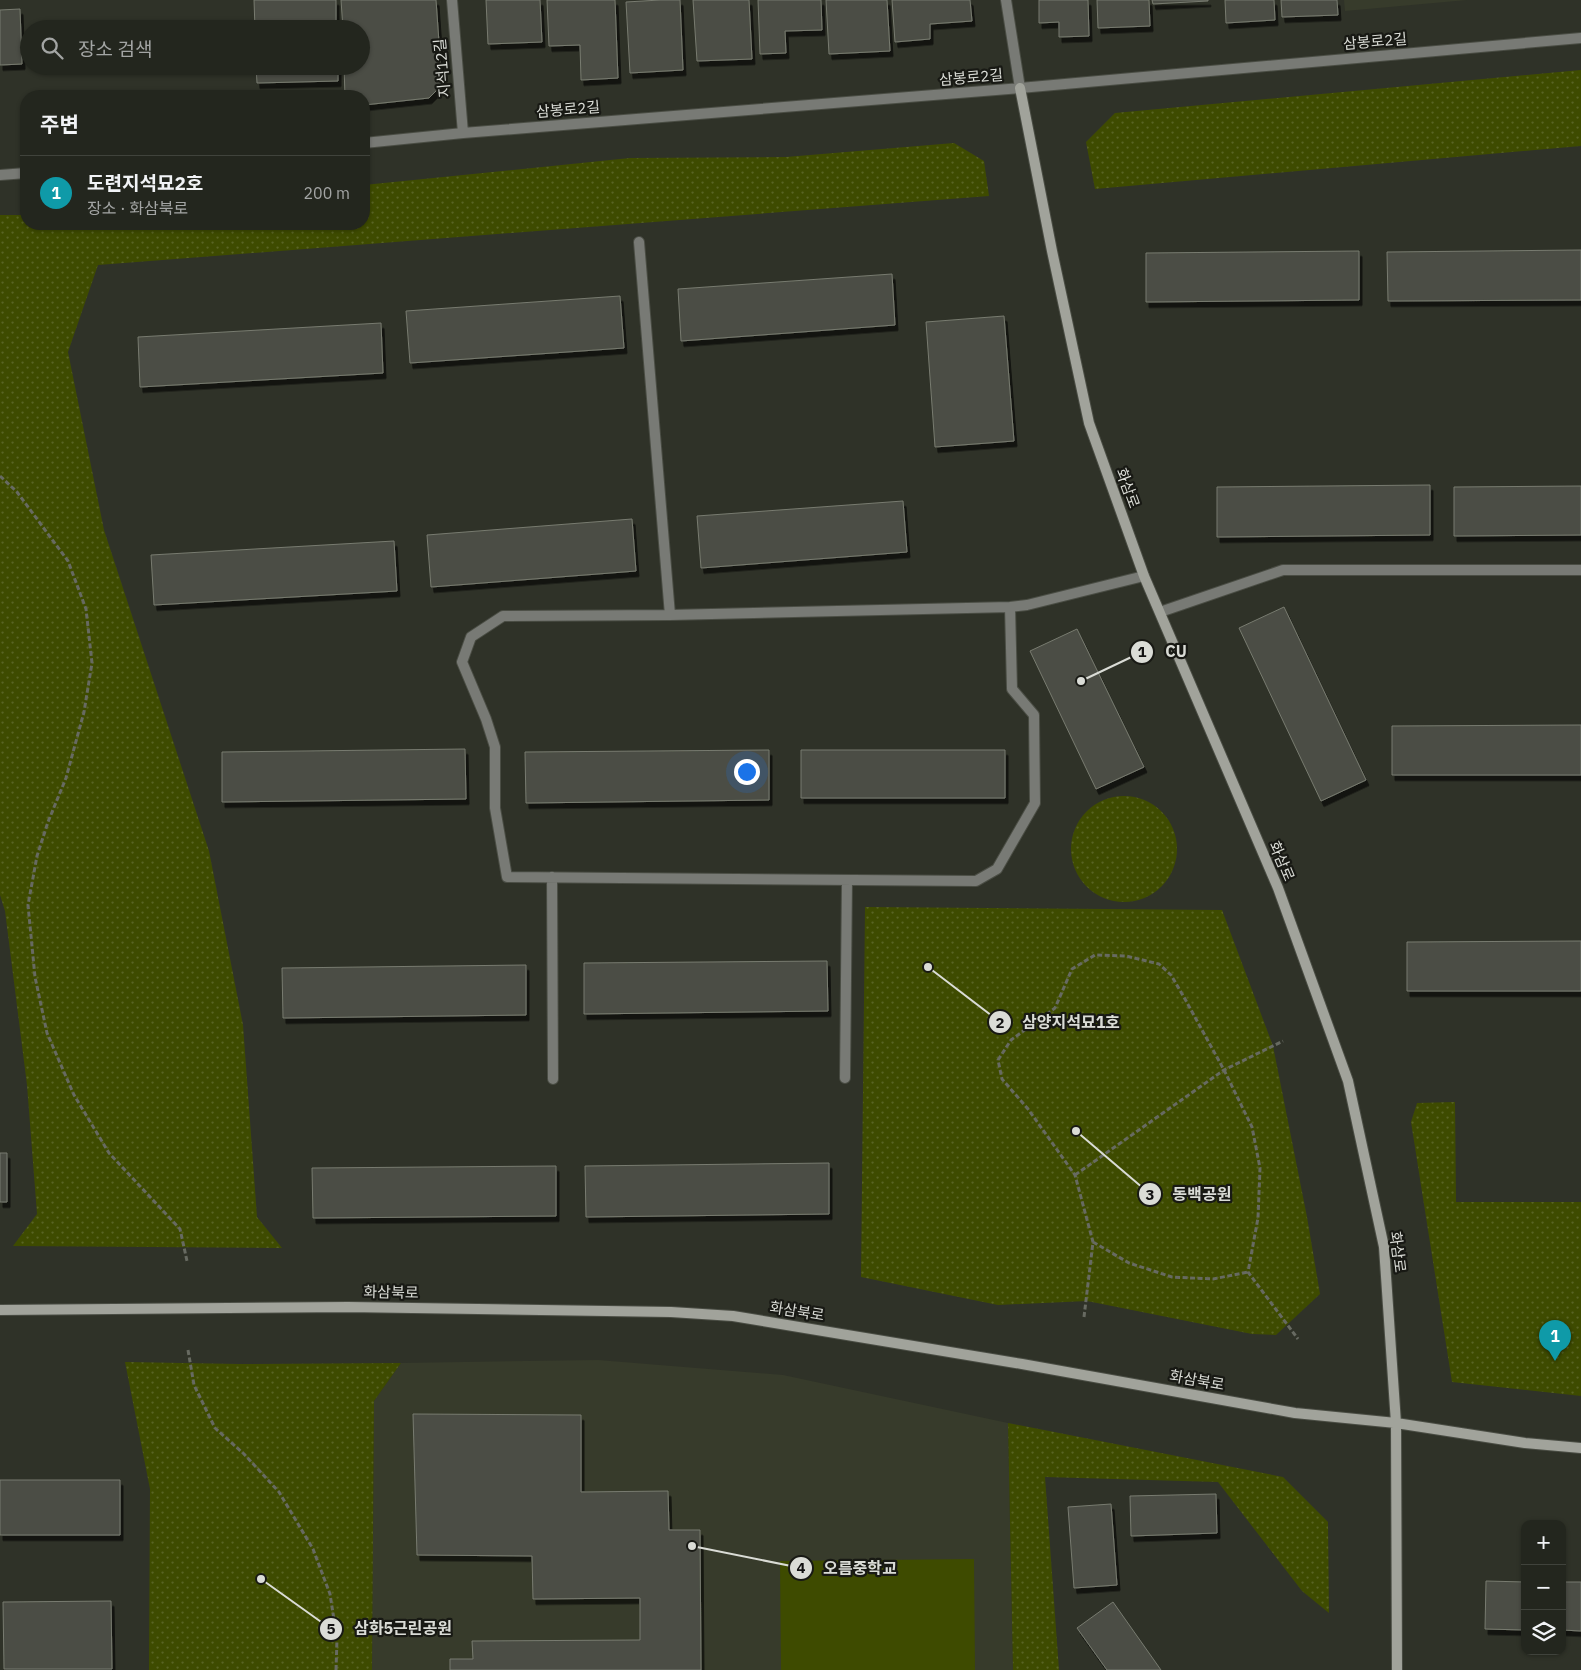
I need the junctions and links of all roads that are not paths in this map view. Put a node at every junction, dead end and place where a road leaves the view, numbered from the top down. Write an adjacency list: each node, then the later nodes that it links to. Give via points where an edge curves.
1 (452, 0): 5 (street, 지석12길)
2 (1006, 0): 4 (street)
3 (1581, 38): 4 (street, 삼봉로2길)
4 (1020, 88): 5 (street, 삼봉로2길); 11 (street, 화삼로, via 1088,423)
5 (463, 133): 6 (street, 삼봉로2길)
6 (370, 142)
7 (20, 173): 8 (street)
8 (0, 175)
9 (639, 242): 14 (street)
10 (1581, 570): 13 (street, via 1284,570)
11 (1144, 576): 12 (street); 13 (street, 화삼로)
12 (1010, 607): 14 (street); 16 (street, via 1012,689 1034,715 1035,803 997,869 976,881)
13 (1160, 612): 20 (street, 화삼로, via 1278,888 1348,1081 1384,1247)
14 (670, 615): 15 (street, via 503,616 472,637 462,662 495,747 495,808 507,877)
15 (552, 876): 16 (street); 18 (street)
16 (847, 880): 17 (street)
17 (845, 1078)
18 (553, 1079)
19 (0, 1310): 20 (street, 화삼북로, via 348,1307 662,1311 733,1316 1295,1413)
20 (1396, 1423): 21 (street, 화삼북로, via 1525,1443); 22 (street, 화삼로)
21 (1581, 1448)
22 (1397, 1670)

